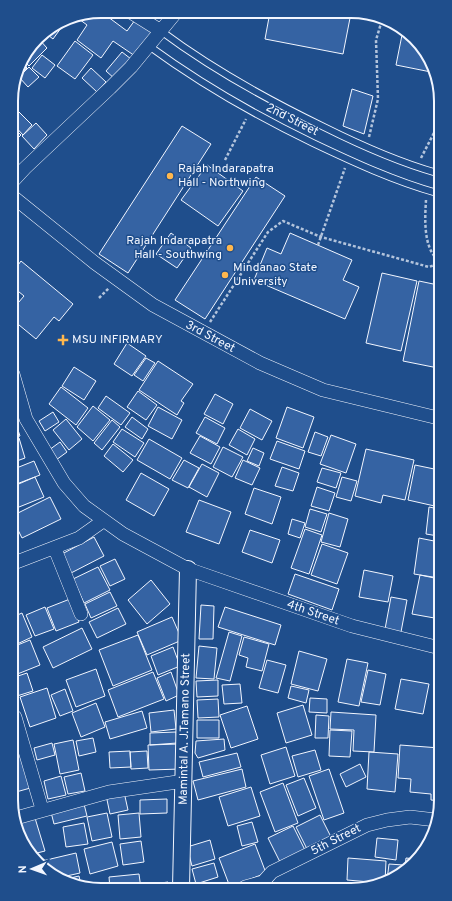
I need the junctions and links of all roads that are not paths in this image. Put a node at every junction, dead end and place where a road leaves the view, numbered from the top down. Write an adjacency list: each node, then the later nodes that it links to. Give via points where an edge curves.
1 (140, 18): 3 (street)
2 (172, 18): 3 (street)
3 (161, 31): 4 (street); 5 (lane, 2nd Street, via 234,81 285,108 366,147)
4 (149, 46): 6 (street, via 110,88); 7 (lane, 2nd Street, via 186,74 250,111 348,160)
5 (434, 172)
6 (18, 176)
7 (434, 192)
8 (18, 201): 10 (street, 3rd Street, via 141,297 260,364 323,390)
9 (18, 391): 11 (street, 4th Street, via 26,419 51,464 84,506)
10 (434, 417)
11 (103, 521): 12 (street, via 79,538); 14 (street, 4th Street, via 149,550)
12 (55, 549): 13 (street); 15 (street)
13 (18, 562)
14 (188, 569): 16 (street, 4th Street, via 352,626); 18 (street, Mamintal A. J.Tamano Street)
15 (81, 614)
16 (434, 646)
17 (18, 727): 19 (street)
18 (184, 781): 19 (street, via 109,792); 22 (street, Mamintal A. J.Tamano Street)
19 (42, 809): 20 (street)
20 (20, 817)
21 (431, 819): 23 (street, 5th Street, via 410,817 367,825 272,872)
22 (181, 883)
23 (259, 883)

